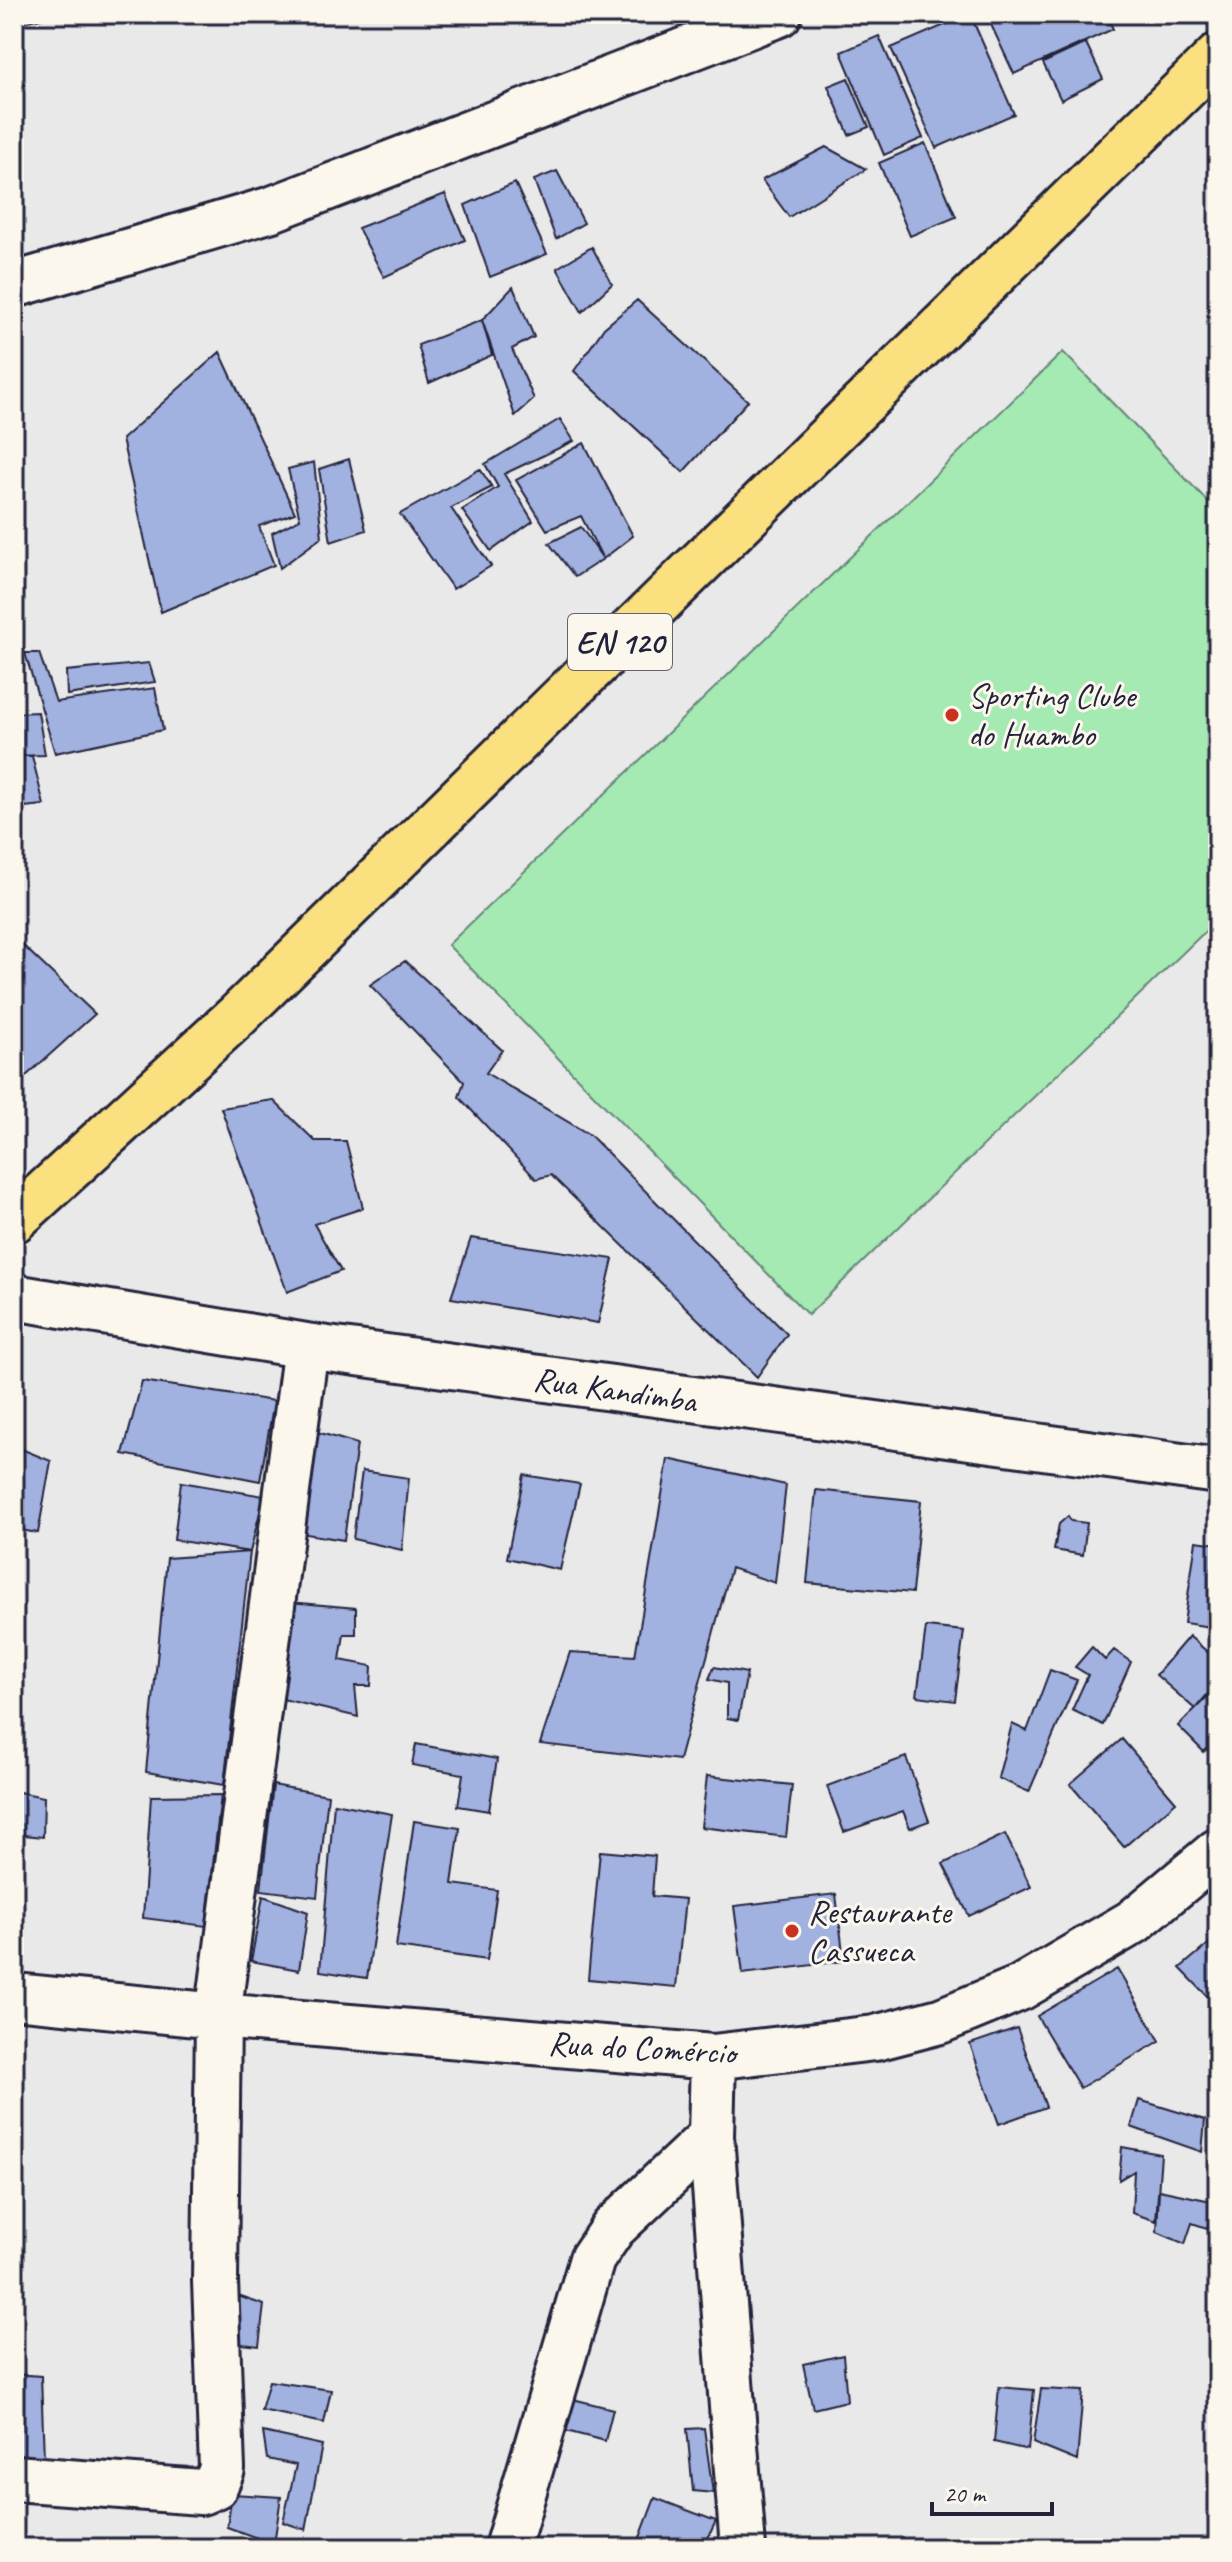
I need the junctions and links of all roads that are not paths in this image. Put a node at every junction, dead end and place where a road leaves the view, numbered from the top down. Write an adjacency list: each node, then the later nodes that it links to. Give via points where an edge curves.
1 (779, 14): 3 (street, via 272,209)
2 (1218, 56): 4 (main road, EN 120, via 237,1016)
3 (14, 285)
4 (14, 1220)
5 (14, 1297): 6 (street, Rua Kandimba)
6 (306, 1346): 7 (street, Rua Kandimba); 10 (street)
7 (1218, 1471)
8 (1218, 1851): 11 (street, Rua do Comércio, via 1133,1922 1020,1988 940,2021 875,2038)
9 (14, 1996): 10 (street, Rua do Comércio)
10 (218, 2016): 11 (street, Rua do Comércio); 13 (street, via 215,2281 222,2469 215,2486 201,2492)
11 (713, 2057): 12 (street)
12 (711, 2136): 14 (street, via 613,2228 592,2259); 15 (street)
13 (14, 2478)
14 (507, 2548)
15 (743, 2548)

